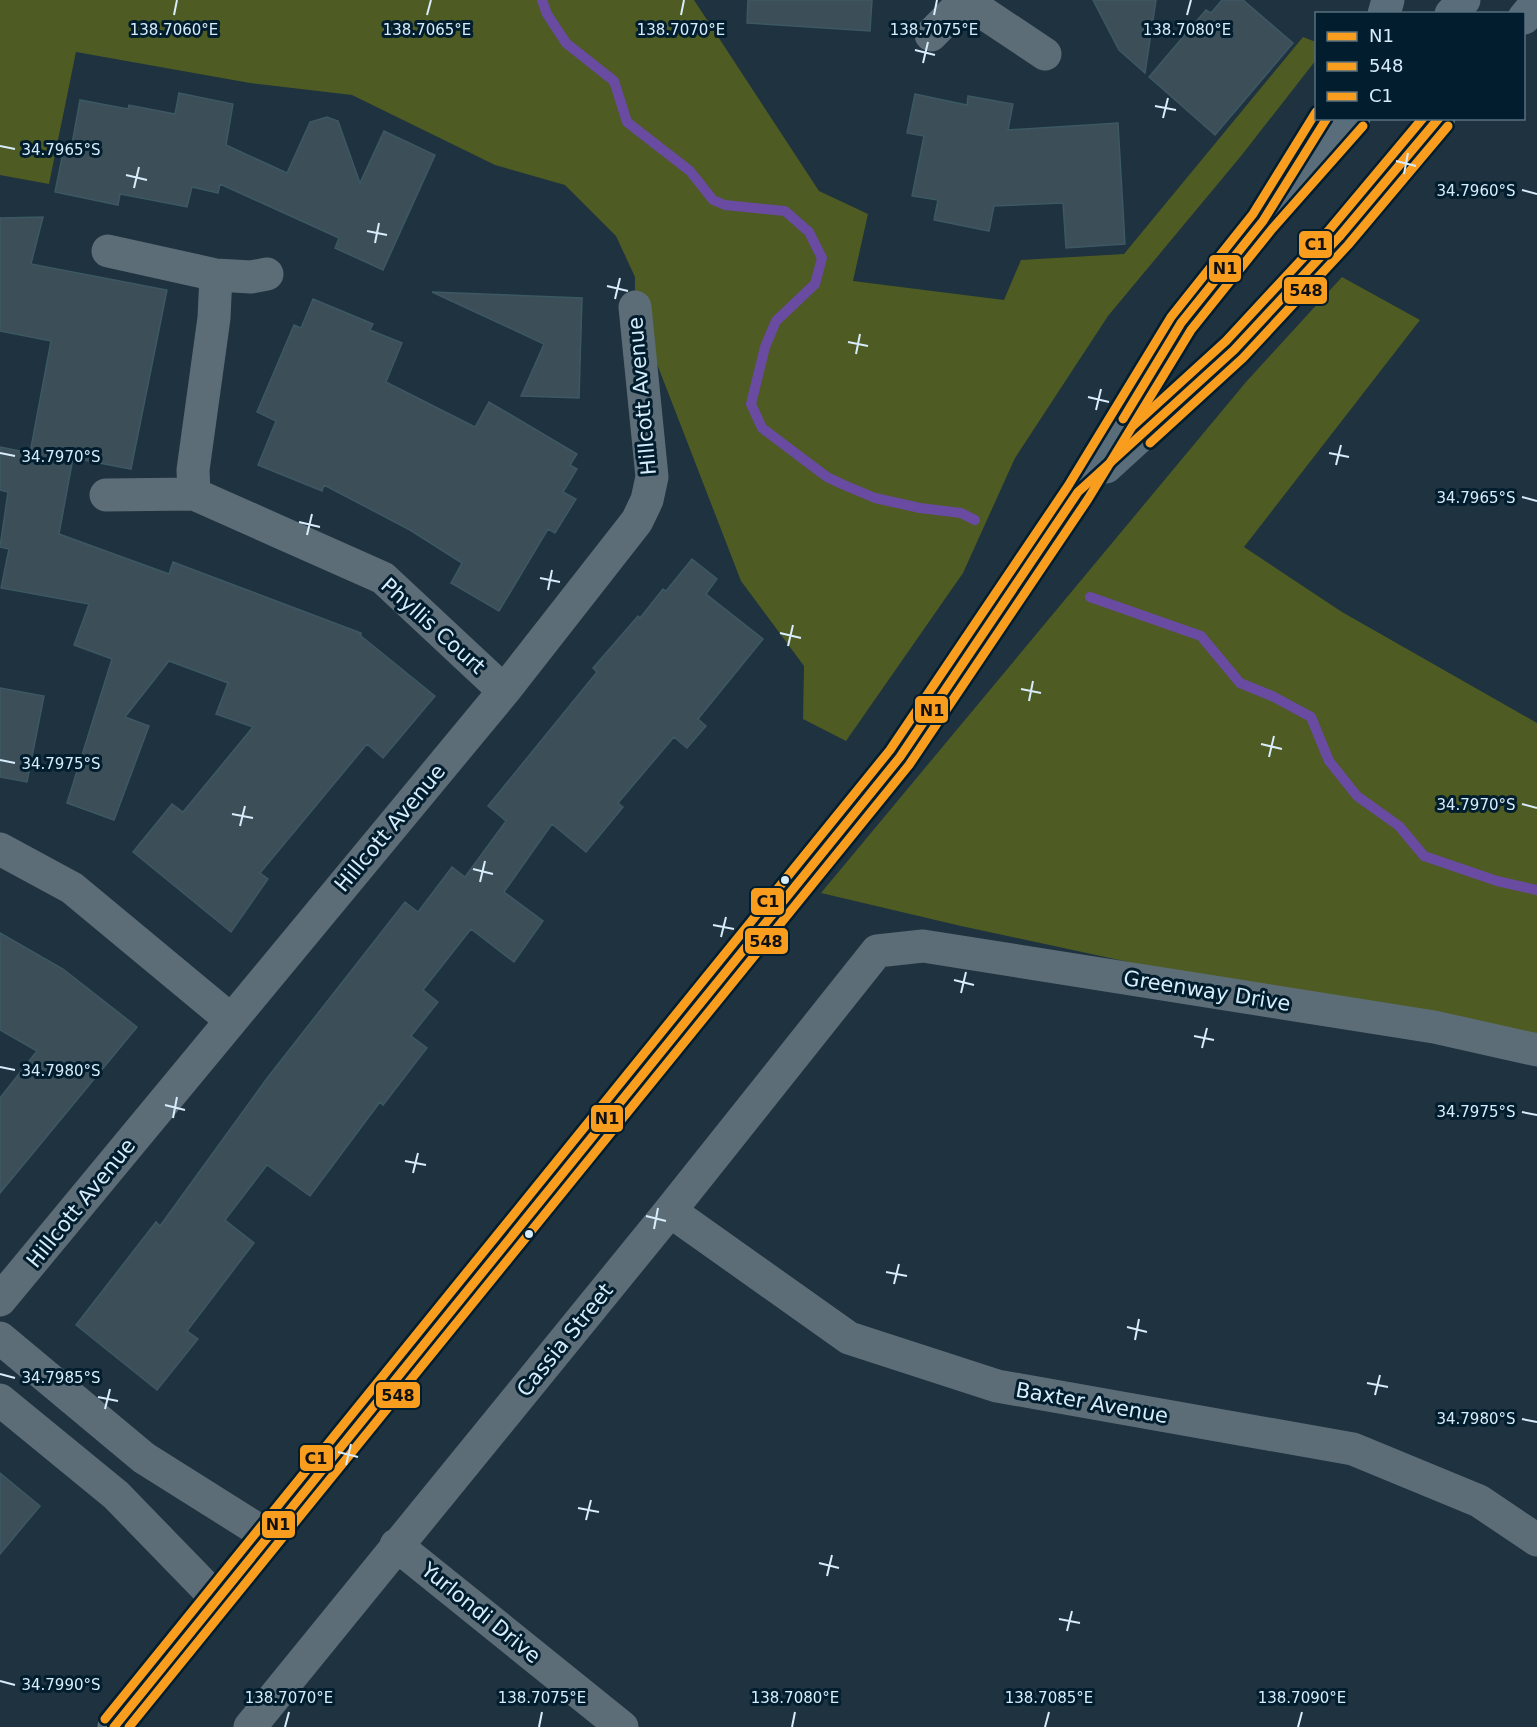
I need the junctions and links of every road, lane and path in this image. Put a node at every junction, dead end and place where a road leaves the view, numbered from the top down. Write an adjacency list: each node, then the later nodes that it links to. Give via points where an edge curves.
1 (964, 0): 6 (street); 7 (street)
2 (1464, 0): 4 (main road)
3 (1537, 2): 5 (main road)
4 (1453, 12)
5 (1525, 17)
6 (931, 35)
7 (1045, 54)
8 (1326, 120): 11 (main road)
9 (1352, 120): 11 (main road)
10 (1437, 120): 16 (main road, via 1339,237 1234,350)
11 (1263, 221): 16 (main road, via 1181,324)
12 (108, 251): 14 (street)
13 (267, 274): 14 (street)
14 (216, 275): 17 (street, via 214,318 193,470)
15 (634, 307): 19 (street, Hillcott Avenue, via 652,455 646,500 626,537)
16 (1078, 492): 30 (main road, via 900,757)
17 (194, 494): 18 (street, Phyllis Court); 19 (street, Phyllis Court, via 383,578)
18 (106, 495)
19 (504, 692): 22 (street, Hillcott Avenue)
20 (0, 849): 22 (street, via 72,888)
21 (877, 951): 23 (street, Greenway Drive, via 923,946 1434,1027); 24 (street, Cassia Street)
22 (231, 1020): 25 (street, Hillcott Avenue)
23 (1537, 1050)
24 (670, 1211): 31 (street, Baxter Avenue, via 849,1338 997,1386 1353,1449 1479,1501); 32 (street, Cassia Street)
25 (0, 1300)
26 (0, 1338): 28 (street)
27 (0, 1400): 29 (street)
28 (144, 1458): 29 (street); 30 (street)
29 (117, 1495): 33 (street)
30 (268, 1536): 33 (main road)
31 (1537, 1540)
32 (396, 1545): 35 (street, Cassia Street); 36 (street, Yurlondi Drive)
33 (217, 1599): 34 (main road)
34 (114, 1727)
35 (250, 1727)
36 (622, 1727)

